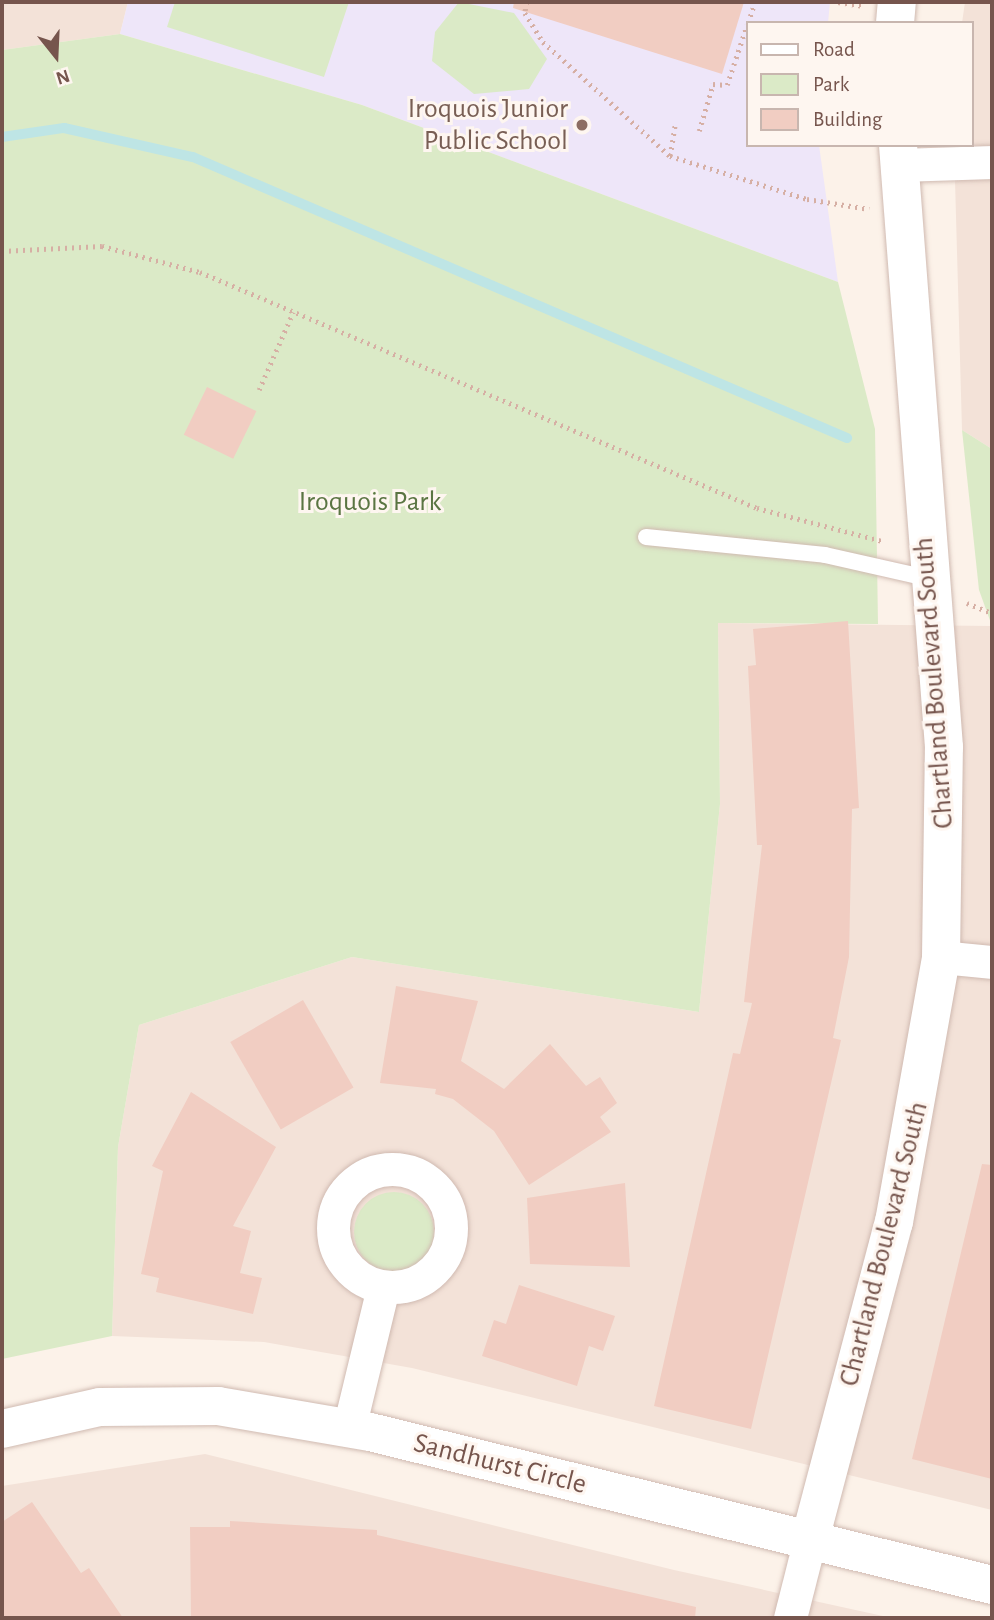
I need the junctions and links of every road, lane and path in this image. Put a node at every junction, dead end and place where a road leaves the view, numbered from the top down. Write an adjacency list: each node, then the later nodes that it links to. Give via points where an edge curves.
1 (527, 2): 10 (path, via 524,13 543,42)
2 (755, 2): 4 (path)
3 (897, 2): 5 (street)
4 (749, 21)
5 (895, 21)
6 (746, 30): 8 (path, via 727,85 713,84)
7 (675, 124): 10 (path)
8 (699, 131)
9 (899, 155): 11 (street); 18 (street, Chartland Boulevard South)
10 (670, 156): 12 (path, via 807,199)
11 (992, 162)
12 (877, 211)
13 (2, 251): 14 (path, via 102,246 200,272)
14 (293, 312): 15 (path); 16 (path, via 757,508)
15 (259, 390)
16 (872, 535)
17 (646, 537): 18 (lane, via 825,555)
18 (942, 588): 19 (path); 20 (street, Chartland Boulevard South)
19 (992, 613)
20 (941, 957): 21 (street); 25 (street, Chartland Boulevard South, via 894,1222)
21 (992, 962)
22 (383, 1287): 23 (street)
23 (349, 1428): 24 (street, Sandhurst Circle, via 218,1406 100,1407); 25 (street, Sandhurst Circle)
24 (2, 1429)
25 (809, 1543): 26 (street, Sandhurst Circle); 27 (street)
26 (992, 1585)
27 (790, 1618)

